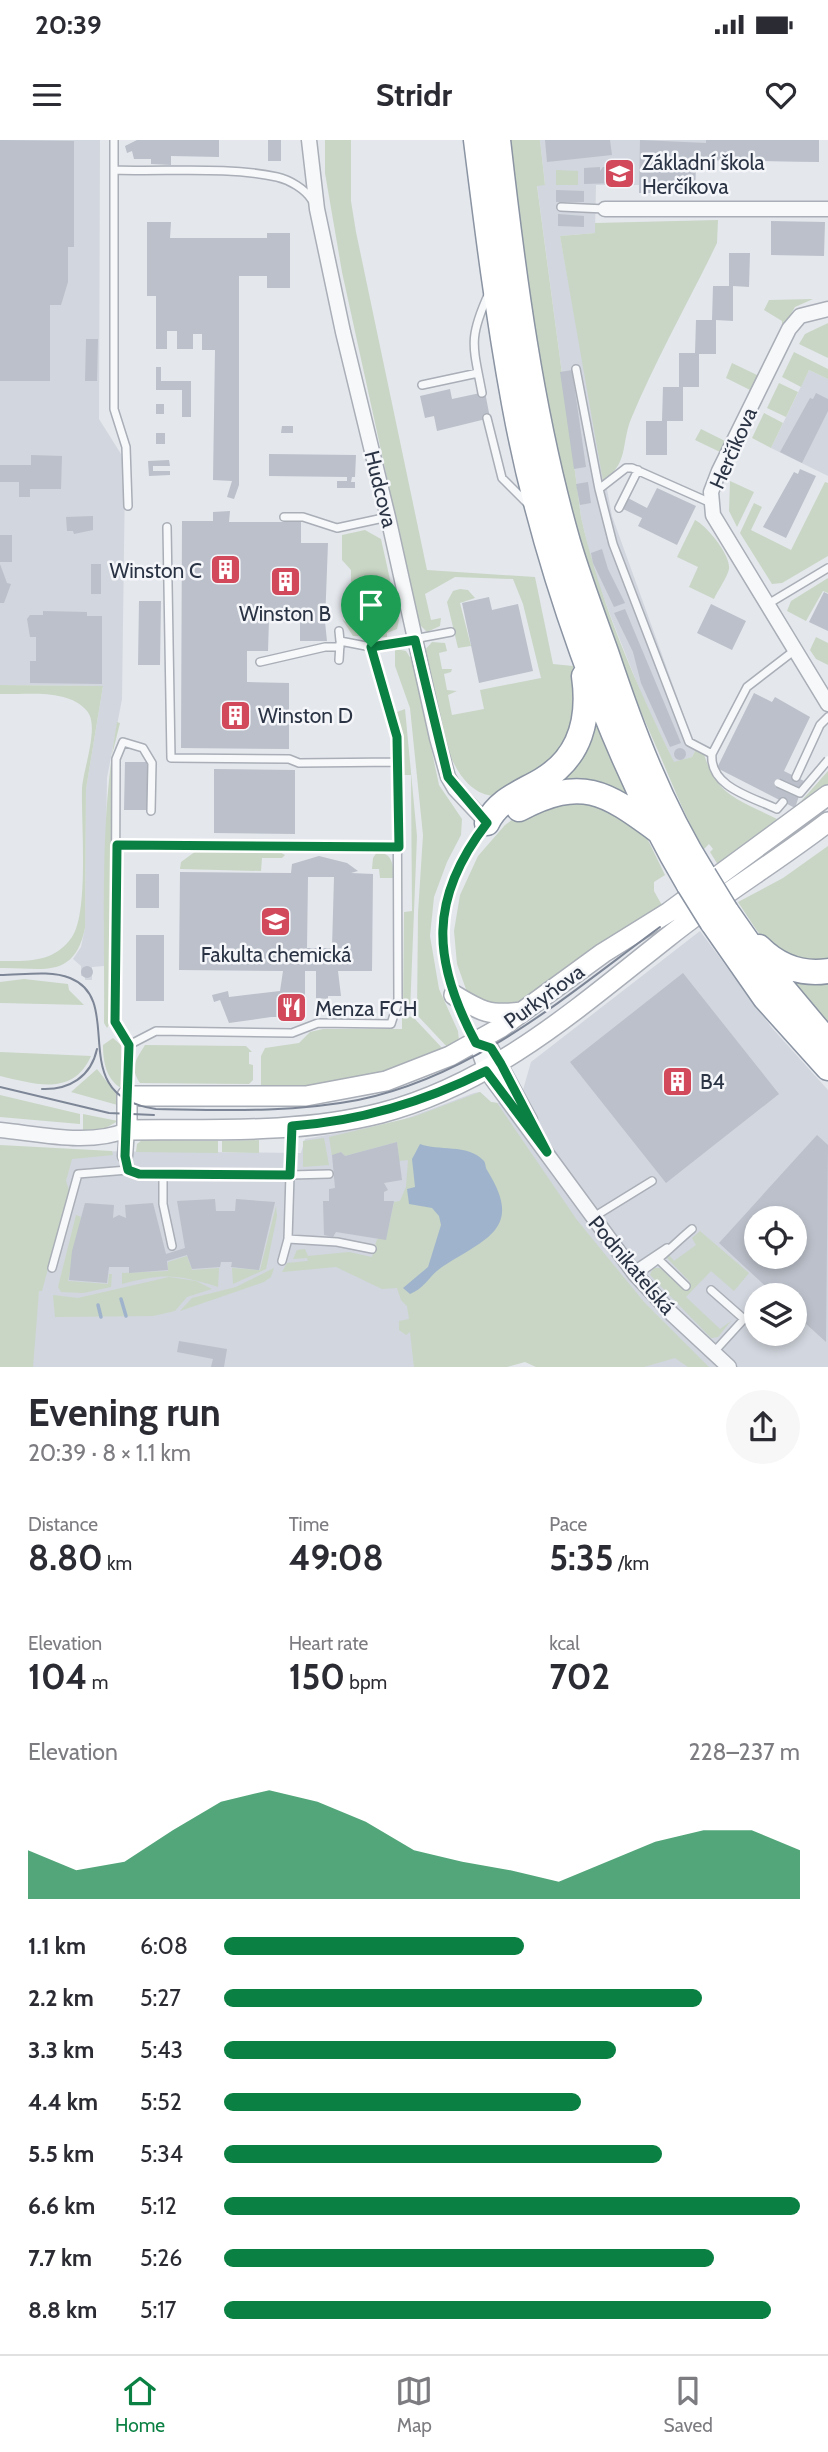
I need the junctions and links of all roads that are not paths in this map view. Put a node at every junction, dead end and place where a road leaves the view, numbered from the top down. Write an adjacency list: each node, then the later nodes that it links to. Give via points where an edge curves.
1 (114, 140): 5 (lane)
2 (309, 140): 7 (street, Hudcova)
3 (476, 140): 10 (highway)
4 (498, 140): 54 (highway, via 537,401 568,542 638,744)
5 (115, 170): 7 (lane, via 278,177 308,194); 20 (lane, via 114,409 125,447)
6 (561, 207): 8 (lane)
7 (317, 209): 24 (street, Hudcova)
8 (605, 209): 9 (street)
9 (828, 209)
10 (495, 280): 13 (lane, via 474,327); 22 (highway, via 514,404)
11 (828, 309): 19 (street, Herčíkova, via 800,316 789,330 719,471)
12 (576, 369): 18 (lane)
13 (478, 373): 14 (lane); 15 (lane)
14 (422, 385)
15 (482, 393)
16 (487, 418): 22 (lane, via 502,478)
17 (638, 470): 18 (lane, via 626,468); 19 (lane); 21 (lane)
18 (599, 489): 39 (lane, via 613,544 689,743)
19 (711, 503): 27 (street, Herčíkova, via 713,515)
20 (128, 506)
21 (619, 508)
22 (540, 514): 30 (highway)
23 (284, 517): 24 (lane, via 303,517 337,528)
24 (388, 517): 31 (street, Hudcova)
25 (167, 527): 41 (lane, via 171,758)
26 (828, 568): 27 (lane)
27 (768, 604): 34 (street, Herčíkova)
28 (338, 631): 32 (lane)
29 (450, 632): 31 (lane)
30 (578, 637): 50 (highway, via 587,705 580,737 555,771 493,810); 51 (highway)
31 (415, 640): 33 (lane); 50 (street, Hudcova, via 448,777)
32 (340, 644): 33 (lane); 35 (lane); 36 (lane)
33 (371, 647): 41 (lane, via 395,726)
34 (796, 650): 37 (street, Herčíkova); 39 (lane, via 747,687)
35 (339, 660)
36 (260, 662)
37 (828, 704)
38 (828, 717): 42 (lane)
39 (712, 754): 45 (lane, via 711,764 721,782 777,809)
40 (828, 760): 43 (lane, bridge, via 800,793)
41 (398, 762): 53 (lane)
42 (796, 777)
43 (778, 783)
44 (828, 795): 56 (street, Purkyňova, via 669,912)
45 (783, 802)
46 (828, 804): 56 (lane, via 660,927)
47 (151, 811): 52 (lane, via 152,763 143,748 123,742 116,759)
48 (828, 812): 58 (lane, via 656,938)
49 (828, 822): 58 (street, Purkyňova)
50 (487, 823): 51 (highway, via 545,796 594,792 614,799); 59 (lane, via 461,860 443,914 444,962)
51 (659, 831): 54 (highway)
52 (117, 845): 53 (lane); 62 (lane, via 115,1022)
53 (399, 847): 62 (lane, via 398,1002 391,1024 318,1023 292,1033 156,1031)
54 (697, 880): 55 (highway, bridge)
55 (722, 916): 57 (highway, via 783,965 803,972); 61 (highway); 64 (highway, via 765,998)
56 (603, 953): 60 (street, Purkyňova)
57 (828, 971)
58 (614, 981): 63 (street, Purkyňova)
59 (454, 995): 60 (street, via 484,1013); 63 (lane)
60 (523, 1012): 63 (street, Purkyňova)
61 (828, 1042)
62 (129, 1045): 65 (lane)
63 (488, 1059): 65 (street, Purkyňova, via 418,1070 335,1092 268,1097); 66 (street, Purkyňova, via 402,1107); 76 (street, Podnikatelská)
64 (828, 1068)
65 (127, 1096): 68 (street)
66 (292, 1126): 68 (street, Purkyňova); 72 (lane)
67 (0, 1130): 68 (street, Purkyňova, via 95,1137)
68 (127, 1130): 69 (street)
69 (127, 1163): 70 (lane); 84 (lane, via 78,1174)
70 (163, 1174): 72 (lane); 74 (lane)
71 (329, 1174): 72 (lane)
72 (290, 1175): 78 (lane)
73 (652, 1181): 76 (lane)
74 (163, 1204): 75 (lane); 79 (lane)
75 (156, 1211)
76 (592, 1218): 85 (street, Podnikatelská)
77 (692, 1229): 80 (lane)
78 (288, 1239): 81 (lane); 83 (lane)
79 (172, 1247)
80 (667, 1248): 82 (lane); 85 (lane)
81 (372, 1250)
82 (658, 1259): 85 (lane); 86 (lane)
83 (282, 1261)
84 (52, 1268)
85 (635, 1274): 88 (street, Podnikatelská)
86 (686, 1286)
87 (711, 1290): 88 (lane, via 744,1319)
88 (713, 1353): 89 (street, Podnikatelská)
89 (729, 1367)

